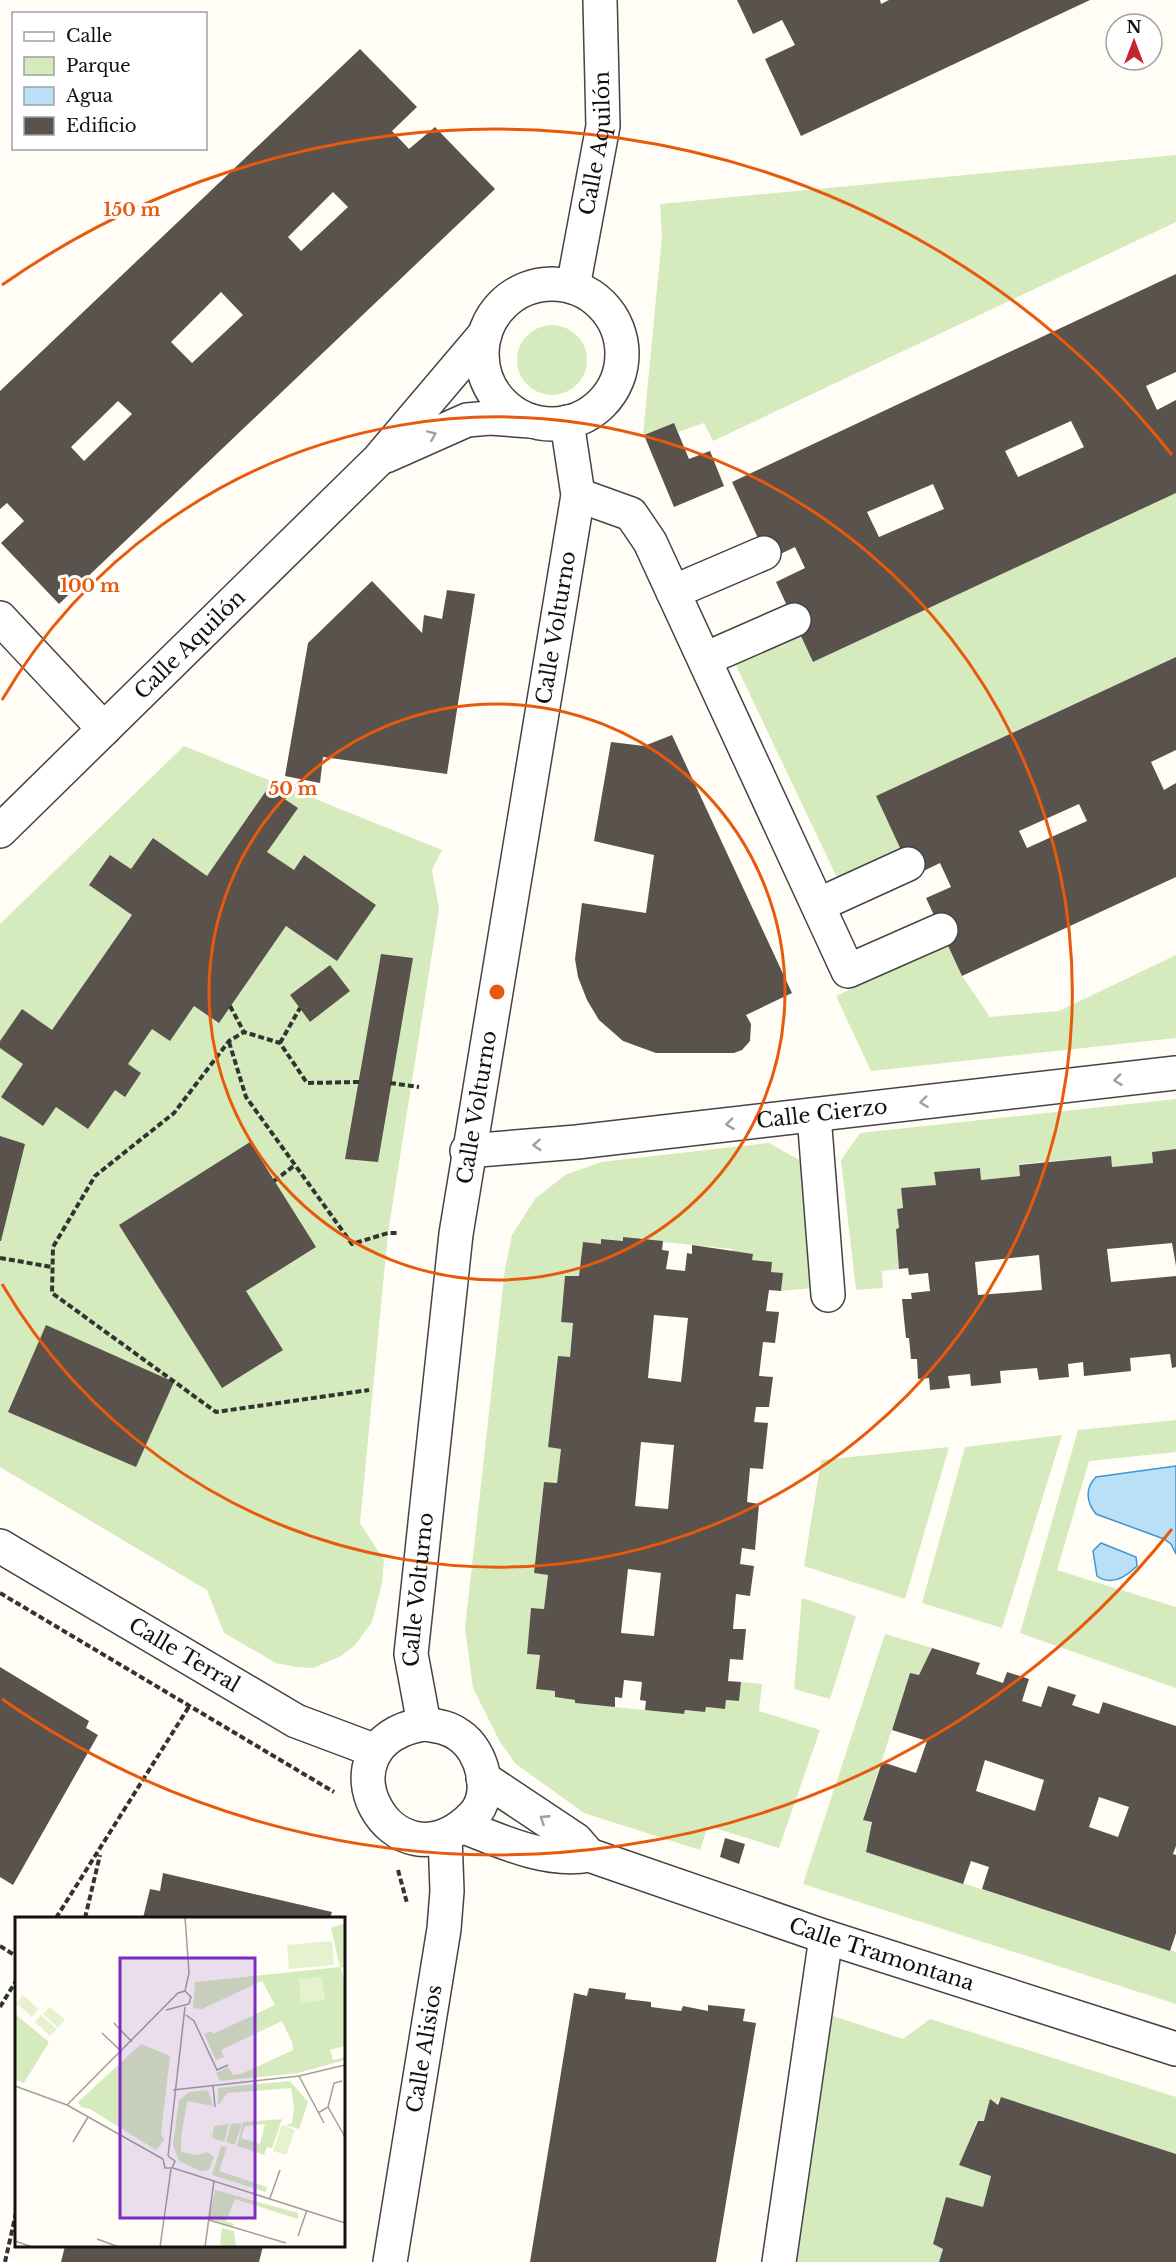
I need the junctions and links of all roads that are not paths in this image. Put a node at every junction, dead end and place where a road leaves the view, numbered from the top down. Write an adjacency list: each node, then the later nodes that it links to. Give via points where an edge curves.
1 (600, 0): 2 (street, Calle Aquilón, via 603,126)
2 (573, 287): 3 (street, via 551,284 529,288 509,298 494,314); 4 (street, via 593,297 609,314 619,334 622,357 617,380 605,399 588,414)
3 (484, 334): 4 (street, via 486,378 498,398 515,414); 5 (street, Calle Aquilón)
4 (552, 422): 5 (street, Calle Aquilón, one-way to 4, via 467,420); 6 (street, Calle Volturno)
5 (379, 459): 12 (street, Calle Aquilón)
6 (578, 495): 8 (street, via 632,514); 19 (street, Calle Volturno)
7 (764, 553): 8 (street)
8 (674, 592): 11 (street)
9 (0, 618): 12 (street)
10 (794, 620): 11 (street)
11 (705, 659): 15 (street)
12 (104, 729): 13 (street, Calle Aquilón)
13 (5, 816)
14 (908, 864): 15 (street)
15 (818, 905): 16 (street, via 848,971)
16 (941, 930)
17 (1176, 1073): 18 (street, Calle Cierzo, one-way to 18)
18 (814, 1115): 19 (street, Calle Cierzo, one-way to 19); 20 (street)
19 (467, 1151): 22 (street, Calle Volturno, via 411,1654)
20 (828, 1295)
21 (0, 1546): 23 (street, Calle Terral, via 296,1721)
22 (424, 1724): 23 (street, via 405,1727 388,1737); 24 (street, via 444,1726 461,1735 474,1749)
23 (376, 1751): 25 (street, via 367,1785 381,1818 410,1837 427,1839)
24 (483, 1778): 25 (street, via 481,1806); 26 (street, Calle Tramontana, one-way to 24, via 576,1840)
25 (454, 1831): 26 (street, Calle Tramontana, via 539,1852 574,1858); 29 (street, Calle Alisios, via 444,1929)
26 (588, 1856): 27 (street, Calle Tramontana)
27 (826, 1936): 28 (street, Calle Tramontana); 30 (street)
28 (1176, 2049)
29 (390, 2262)
30 (779, 2262)

